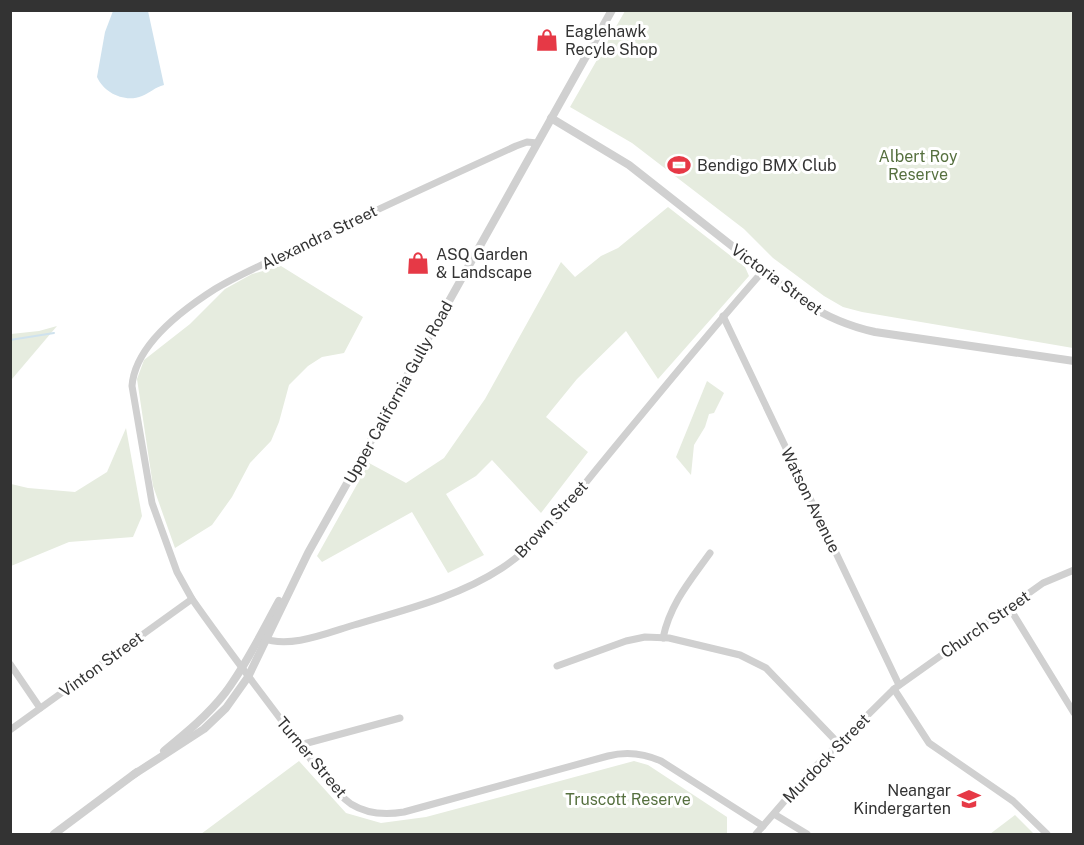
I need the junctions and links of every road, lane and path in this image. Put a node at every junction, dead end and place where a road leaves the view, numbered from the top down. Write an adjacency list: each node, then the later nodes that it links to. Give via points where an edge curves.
1 (612, 10): 2 (street, Upper California Gully Road)
2 (551, 118): 3 (street, Upper California Gully Road); 4 (street, Victoria Street, via 629,165)
3 (537, 143): 7 (street, Alexandra Street, via 524,143 495,156 222,285 160,334 141,356); 12 (street, Upper California Gully Road)
4 (763, 271): 5 (street, Brown Street); 6 (street, Victoria Street, via 817,311 859,329)
5 (723, 316): 12 (street, Brown Street, via 562,510 503,567 442,597 393,614 303,639 278,642); 18 (street, Watson Avenue)
6 (1074, 361)
7 (132, 376): 10 (street, Turner Street, via 150,494 177,572)
8 (710, 554): 13 (street, via 676,600)
9 (1074, 570): 11 (street, Church Street, via 1043,583)
10 (192, 599): 16 (street, Turner Street); 19 (street, Vinton Street)
11 (1010, 607): 18 (street, Church Street); 20 (street)
12 (263, 638): 16 (street, Upper California Gully Road); 17 (street, Upper California Gully Road)
13 (663, 638): 15 (street, via 633,639); 23 (street, via 740,655 761,664)
14 (10, 664): 19 (street)
15 (557, 666)
16 (242, 668): 17 (street, Turner Street); 25 (street, Upper California Gully Road, via 204,717)
17 (248, 677): 24 (street, Turner Street); 25 (street, Upper California Gully Road, via 230,703 204,729)
18 (897, 687): 23 (street, Murdock Street); 31 (street, Watson Avenue, via 933,747 1013,801)
19 (40, 708): 22 (street, Vinton Street)
20 (1074, 713)
21 (400, 718): 24 (street)
22 (10, 730)
23 (838, 743): 26 (street, Murdock Street)
24 (300, 745): 27 (street, Turner Street, via 344,797 370,812 404,812 629,753 661,761)
25 (133, 775): 28 (street, Upper California Gully Road)
26 (774, 813): 27 (street, Murdock Street); 30 (street)
27 (763, 826): 29 (street, Murdock Street)
28 (54, 834)
29 (756, 834)
30 (807, 834)
31 (1047, 834)

